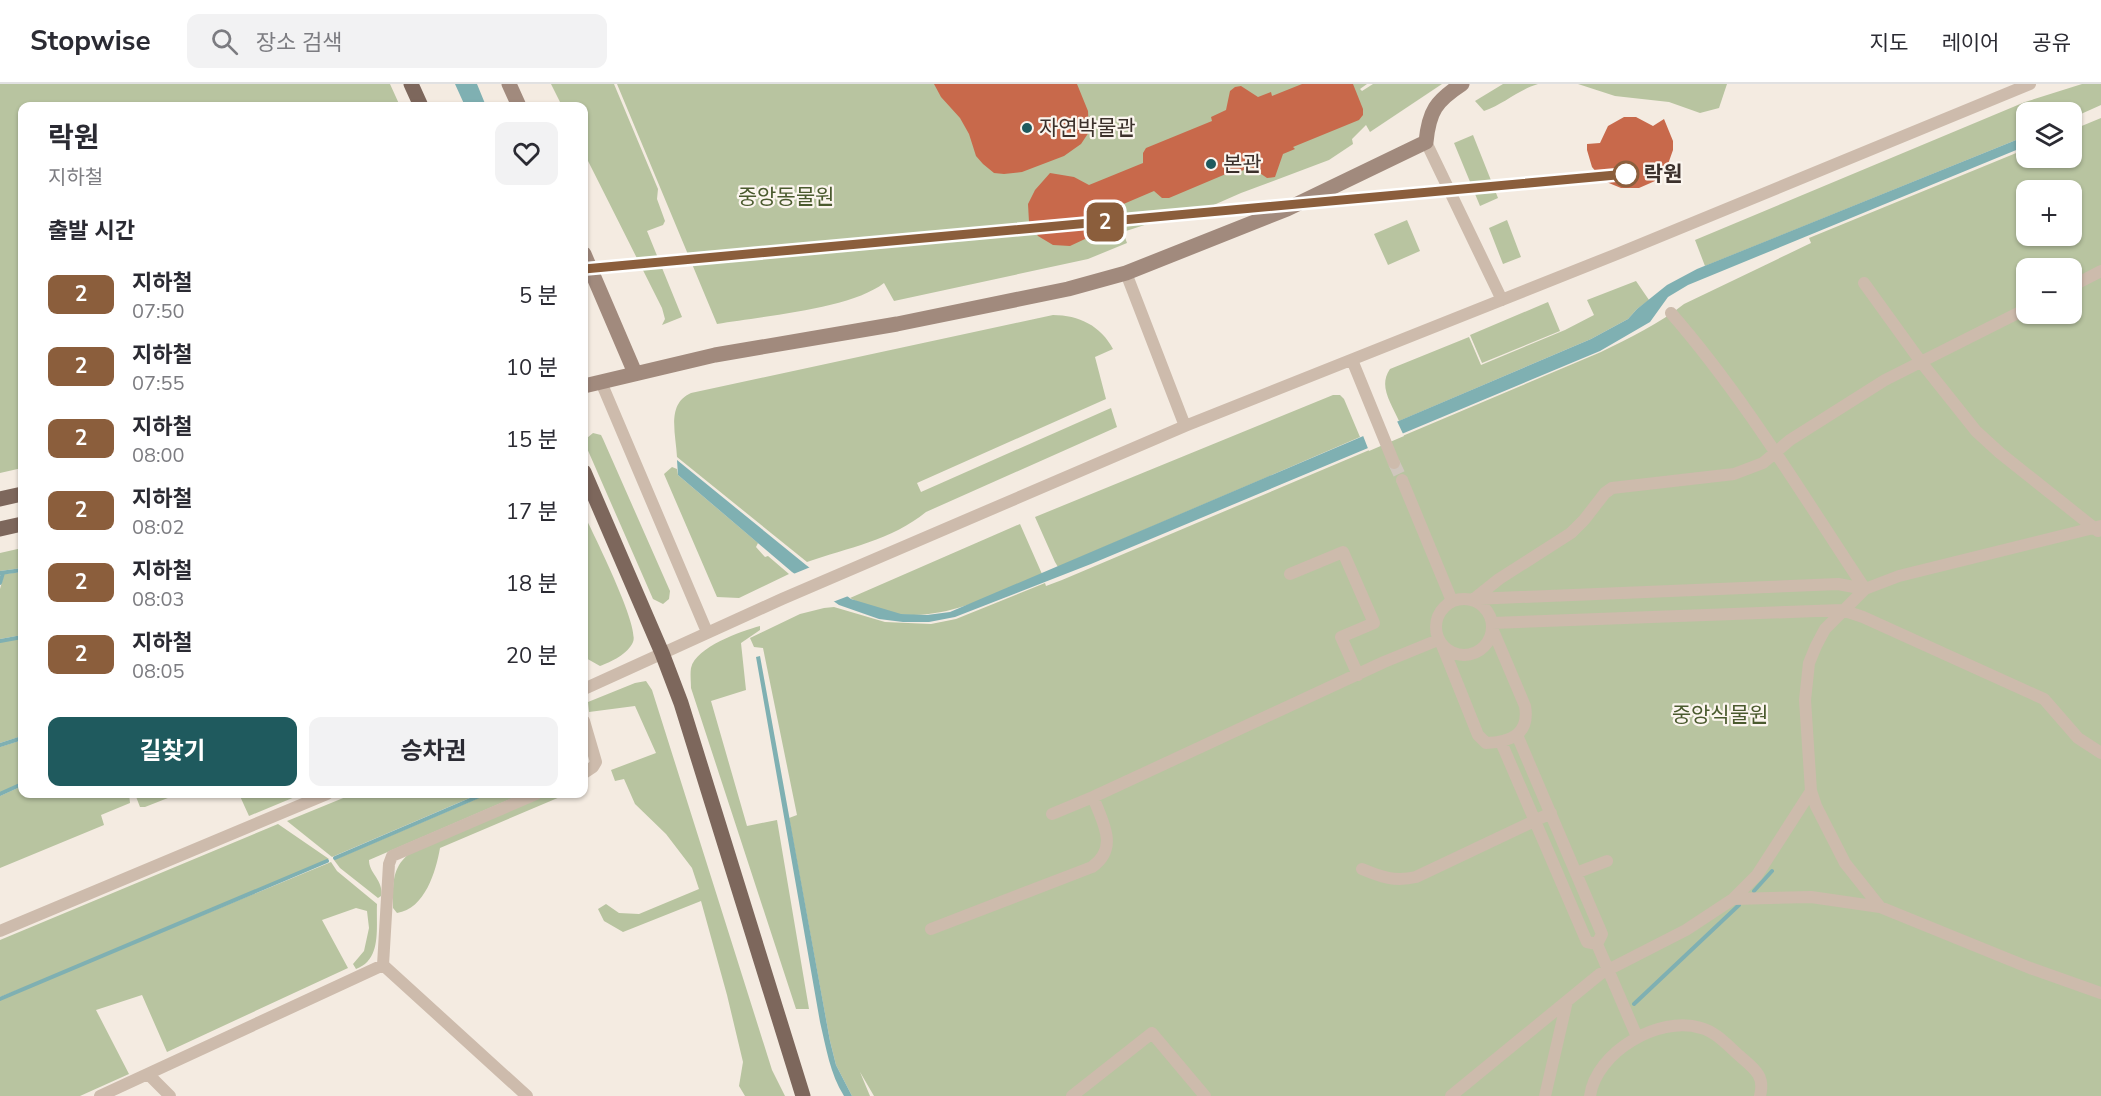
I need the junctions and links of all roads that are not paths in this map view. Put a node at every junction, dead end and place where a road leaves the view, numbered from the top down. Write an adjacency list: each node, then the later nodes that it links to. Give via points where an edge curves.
1 (411, 84): 5 (main road)
2 (509, 84): 6 (street)
3 (1462, 84): 7 (street, via 1434,106)
4 (2030, 84): 13 (street)
5 (419, 102)
6 (517, 102)
7 (1426, 142): 10 (street, via 1287,209); 13 (street)
8 (588, 263): 18 (street)
9 (2101, 271): 11 (street)
10 (1126, 273): 18 (street, via 897,324); 21 (street)
11 (2082, 281)
12 (1864, 283): 17 (street)
13 (1502, 300): 16 (street)
14 (1671, 313): 22 (street, via 1702,349)
15 (2016, 314): 17 (street)
16 (1352, 360): 21 (street); 23 (street)
17 (1921, 362): 22 (street, via 1885,380); 30 (street, via 1988,443)
18 (635, 373): 19 (street)
19 (601, 382): 20 (street); 37 (street)
20 (588, 385)
21 (1185, 426): 37 (street)
22 (1775, 451): 32 (street); 33 (street, via 1763,463 1734,474 1612,488 1571,533)
23 (1394, 463)
24 (1402, 480): 34 (street)
25 (588, 481): 39 (main road)
26 (18, 495): 27 (main road)
27 (0, 499)
28 (18, 525): 29 (main road)
29 (0, 529)
30 (2099, 529): 32 (street, via 1899,576)
31 (1290, 574): 40 (street, via 1343,552 1374,623 1341,637)
32 (1865, 590): 33 (street, via 1838,584); 35 (street)
33 (1474, 599): 34 (street); 36 (street, via 1484,607)
34 (1452, 601): 38 (street, via 1438,614 1435,624)
35 (1842, 610): 36 (street); 45 (street, via 2044,699 2078,738); 47 (street, via 1825,629 1809,663 1805,700)
36 (1492, 625): 38 (street, via 1487,644 1471,655 1453,653); 43 (street, via 1525,706 1526,724)
37 (707, 632): 39 (street)
38 (1440, 643): 40 (street); 44 (street, via 1478,735 1486,743)
39 (662, 653): 41 (street); 71 (main road)
40 (1358, 675): 50 (street)
41 (588, 686)
42 (588, 734): 46 (street, via 596,756 594,767)
43 (1517, 735): 44 (street); 51 (street)
44 (1501, 742): 53 (street)
45 (2101, 753)
46 (588, 771)
47 (1811, 791): 57 (street, via 1757,875); 58 (street, via 1845,863)
48 (317, 798): 60 (street)
49 (527, 798): 62 (street, via 392,856 388,864)
50 (1093, 798): 52 (street); 59 (street, via 1108,847 1099,862)
51 (1551, 813): 53 (street); 56 (street)
52 (1052, 814)
53 (1533, 822): 55 (street, via 1416,877 1388,879); 61 (street, via 1587,942)
54 (1607, 861): 56 (street)
55 (1362, 869)
56 (1576, 873): 61 (street, via 1602,934)
57 (1733, 899): 58 (street, via 1811,897); 63 (street, via 1686,930)
58 (1880, 907): 64 (street)
59 (931, 929)
60 (0, 931)
61 (1597, 944): 63 (street)
62 (383, 965): 67 (street); 70 (street)
63 (1607, 970): 65 (street); 66 (street)
64 (2101, 993)
65 (1567, 1001): 74 (street); 75 (street)
66 (1637, 1037): 76 (street, via 1602,1065); 77 (street, via 1672,1027 1702,1028 1717,1036 1761,1076)
67 (148, 1074): 68 (street); 69 (street)
68 (100, 1096)
69 (170, 1096)
70 (526, 1096)
71 (803, 1096)
72 (1072, 1096): 73 (street, via 1152,1033)
73 (1206, 1096)
74 (1451, 1096)
75 (1545, 1096)
76 (1590, 1096)
77 (1760, 1096)

